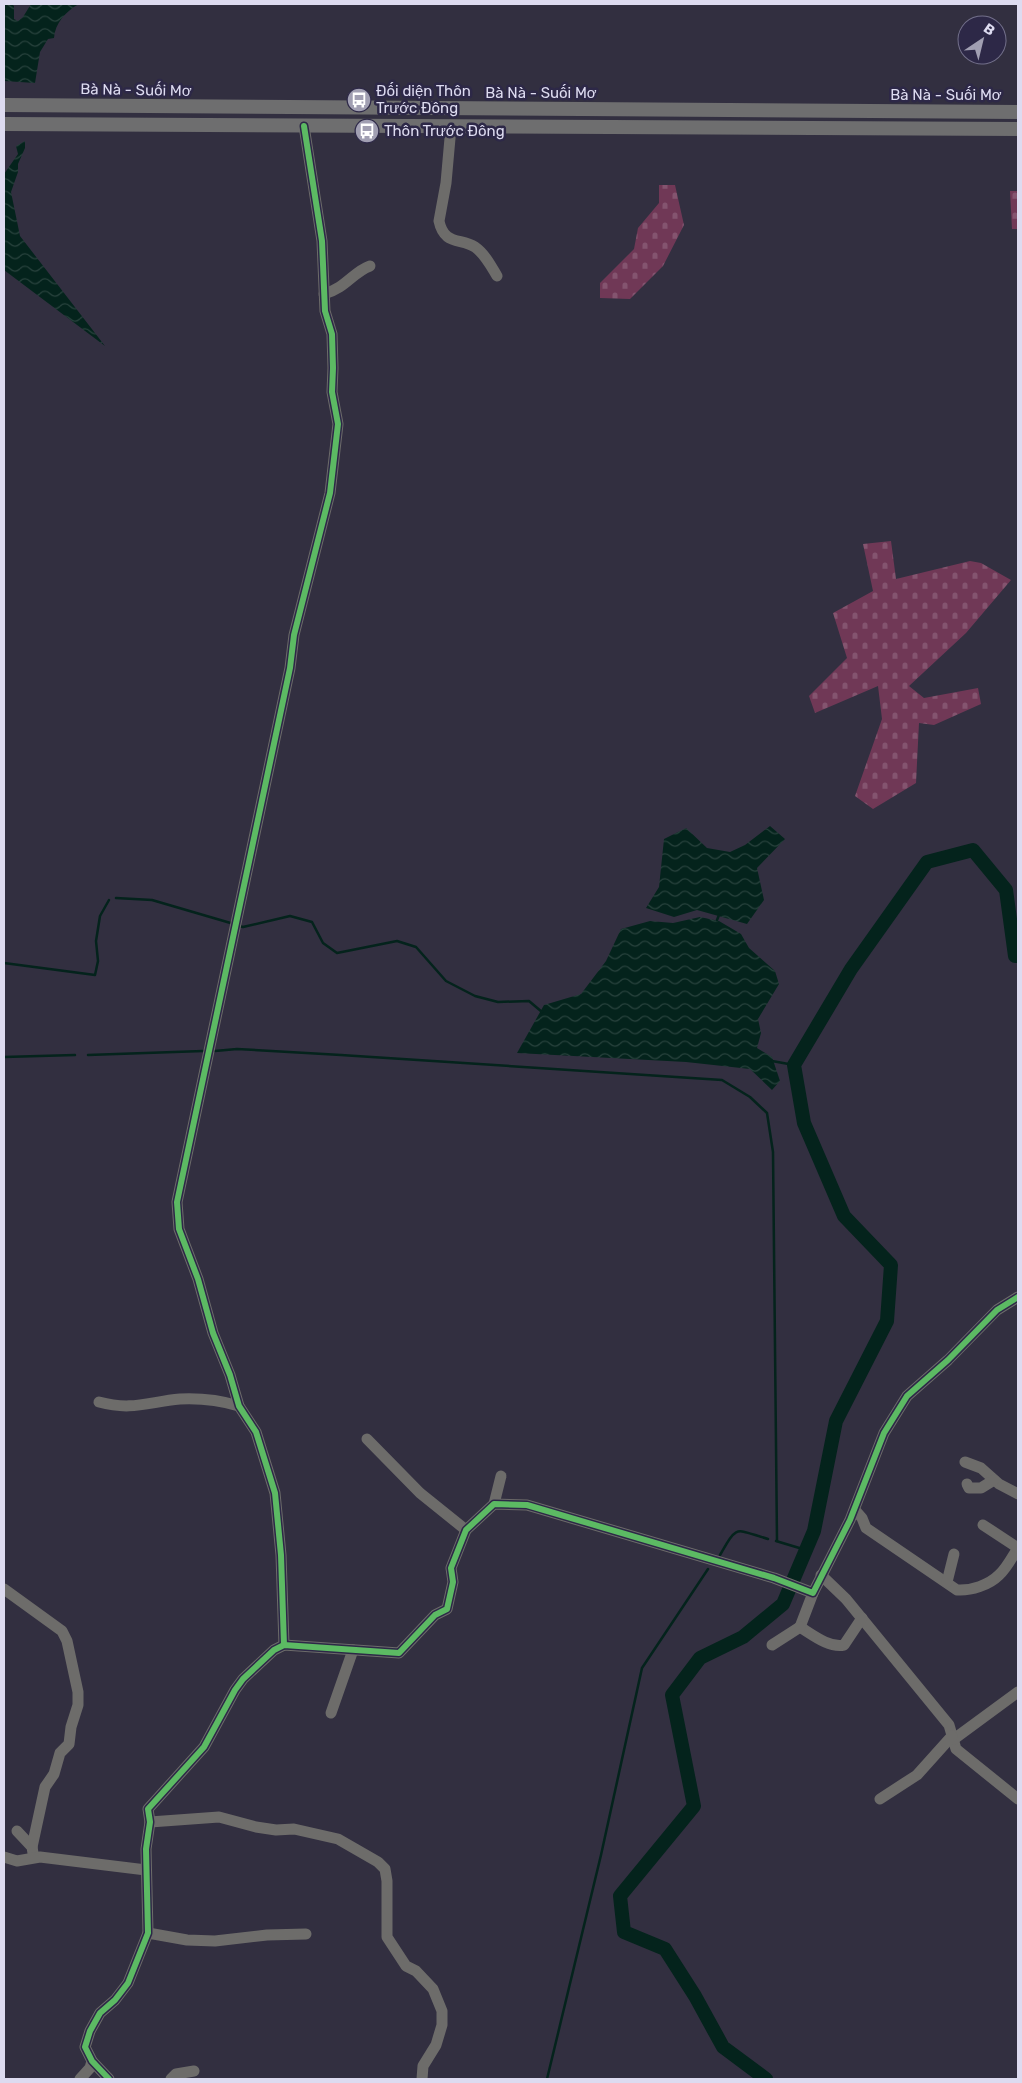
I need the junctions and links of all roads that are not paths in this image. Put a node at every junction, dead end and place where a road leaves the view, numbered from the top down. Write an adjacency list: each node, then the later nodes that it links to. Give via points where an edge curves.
1 (4, 105): 2 (main road, Bà Nà - Suối Mơ)
2 (302, 108): 3 (main road, Bà Nà - Suối Mơ); 6 (main road)
3 (822, 112): 4 (main road, Bà Nà - Suối Mơ); 8 (main road)
4 (1018, 112)
5 (4, 124): 6 (main road)
6 (304, 126): 7 (main road); 12 (street, via 322,240)
7 (451, 127): 8 (main road); 11 (street, via 439,221 447,236 481,252)
8 (821, 127): 9 (main road)
9 (1018, 129)
10 (370, 266): 12 (street, via 335,291)
11 (497, 276)
12 (324, 294): 15 (street, via 332,334 332,392 338,424 330,493 294,635 290,668 177,1202 178,1229 198,1279)
13 (1018, 1297): 23 (street, via 997,1310 907,1396 884,1433)
14 (99, 1402): 15 (street, via 130,1407 205,1399)
15 (239, 1406): 35 (street, via 256,1432 275,1493)
16 (367, 1439): 25 (street, via 420,1493)
17 (965, 1462): 19 (street, via 981,1468)
18 (501, 1476): 22 (street)
19 (994, 1480): 20 (street, via 975,1489); 21 (street)
20 (967, 1484)
21 (1018, 1494)
22 (494, 1504): 25 (street); 31 (street, via 527,1506)
23 (855, 1510): 28 (street); 29 (street, via 866,1528)
24 (983, 1525): 26 (street)
25 (466, 1530): 36 (street, via 451,1568 453,1582 446,1608 435,1615 399,1653)
26 (1018, 1548): 29 (street, via 999,1576 980,1586 957,1590)
27 (954, 1554): 29 (street)
28 (821, 1575): 31 (street); 32 (street)
29 (947, 1582)
30 (4, 1589): 44 (street, via 62,1631 78,1692 69,1744 60,1753 54,1774 45,1787)
31 (813, 1592): 33 (street)
32 (862, 1618): 33 (street, via 844,1645 837,1646); 39 (street, via 949,1725)
33 (800, 1627): 34 (street)
34 (772, 1645)
35 (284, 1646): 36 (street); 42 (street, via 267,1655 238,1684 204,1747 148,1809)
36 (353, 1650): 38 (street)
37 (1018, 1692): 39 (street)
38 (332, 1713)
39 (953, 1737): 40 (street, via 917,1775); 41 (street, via 956,1749)
40 (880, 1799)
41 (1018, 1799)
42 (150, 1822): 46 (street); 54 (street, via 219,1816 256,1827 294,1829 338,1840 378,1862 385,1870 387,1880 387,1937 406,1966 416,1971 433,1989 442,2011 442,2025 436,2045 423,2066)
43 (17, 1831): 44 (street)
44 (33, 1852): 45 (street, via 17,1861); 46 (street, via 40,1857)
45 (4, 1857)
46 (146, 1870): 47 (street)
47 (148, 1932): 48 (street, via 186,1940 215,1941); 49 (street, via 128,1983 100,2013 90,2031 85,2047)
48 (306, 1934)
49 (92, 2061): 51 (street); 52 (street)
50 (194, 2071): 53 (street, via 176,2074)
51 (80, 2079)
52 (109, 2079)
53 (171, 2079)
54 (422, 2079)

